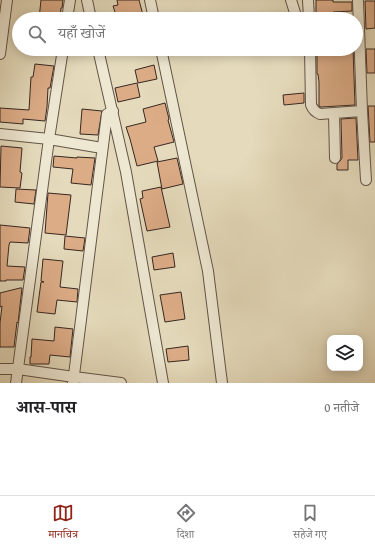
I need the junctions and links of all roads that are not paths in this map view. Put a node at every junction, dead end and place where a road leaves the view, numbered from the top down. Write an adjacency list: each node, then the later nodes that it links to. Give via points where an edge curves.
1 (7, 0): 14 (street)
2 (70, 0): 8 (street)
3 (86, 0): 9 (street)
4 (150, 0): 10 (street)
5 (291, 0): 11 (street)
6 (308, 0): 12 (street)
7 (358, 0): 13 (street)
8 (68, 12)
9 (89, 12)
10 (153, 12)
11 (295, 12)
12 (308, 12)
13 (358, 12)
14 (0, 54)
15 (61, 56): 24 (street)
16 (100, 56): 20 (street)
17 (162, 56): 34 (street, via 208,271)
18 (310, 56): 22 (street, via 313,110 320,114)
19 (360, 56): 21 (street)
20 (113, 111): 25 (street, via 107,114); 33 (street)
21 (362, 111): 22 (street); 27 (street)
22 (334, 114): 26 (street)
23 (0, 134): 24 (street)
24 (49, 139): 25 (street); 29 (street)
25 (102, 148): 30 (street)
26 (335, 158)
27 (366, 180)
28 (0, 369): 29 (street)
29 (18, 369): 30 (street); 31 (street)
30 (73, 380): 32 (street)
31 (16, 383)
32 (121, 383)
33 (163, 383)
34 (222, 383)

